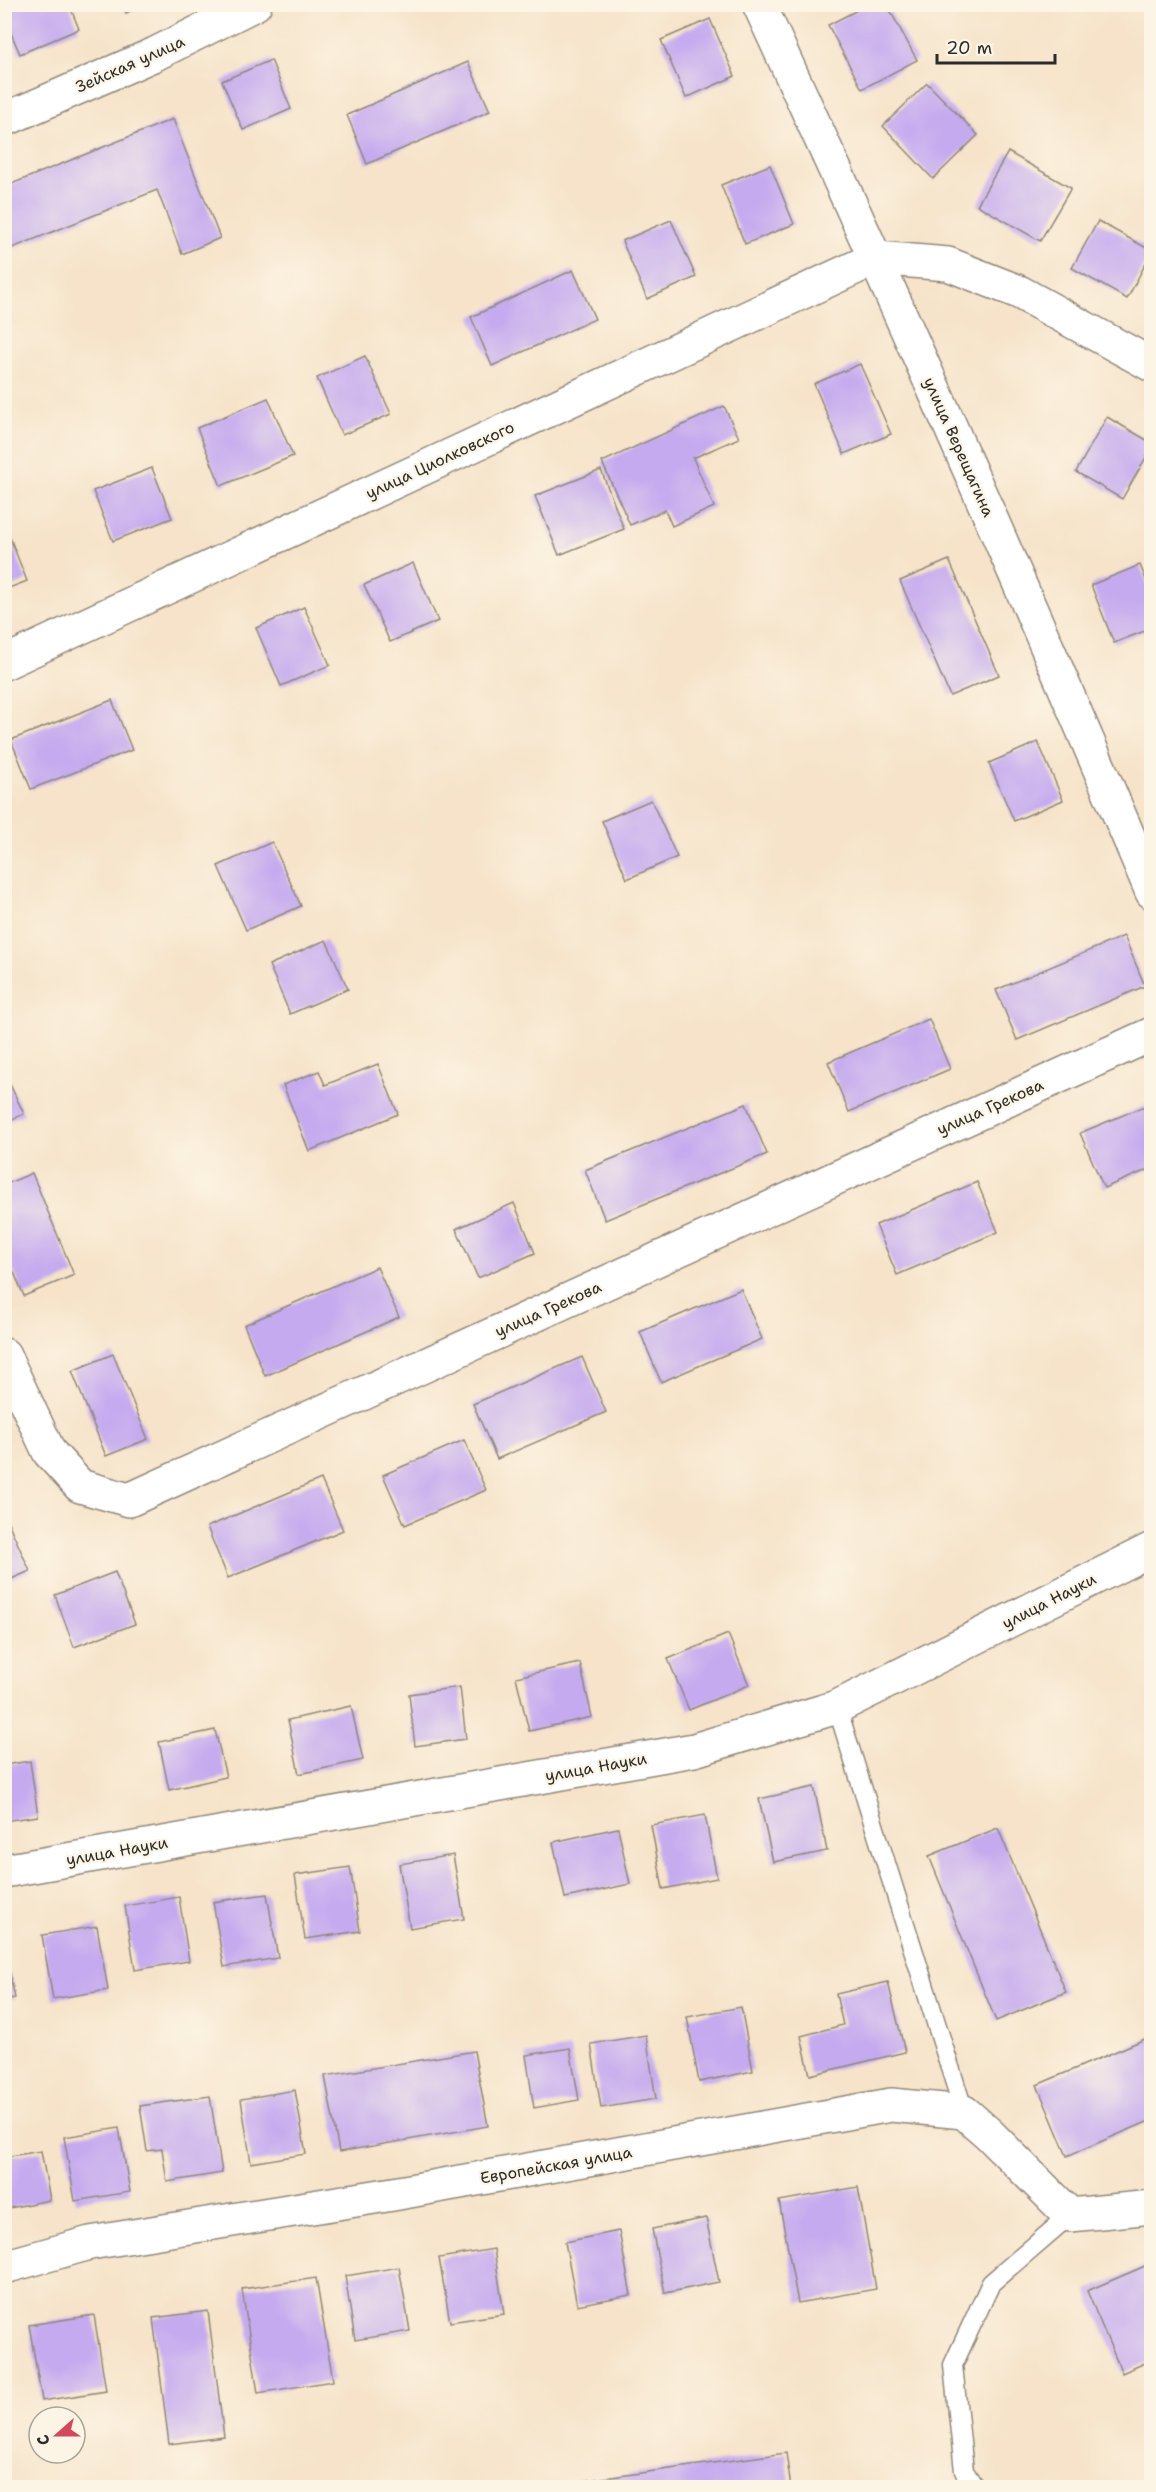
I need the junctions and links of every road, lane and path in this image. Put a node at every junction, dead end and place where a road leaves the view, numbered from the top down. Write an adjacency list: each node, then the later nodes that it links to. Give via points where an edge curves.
1 (255, 4): 3 (street, Зейская улица, via 156,54)
2 (759, 4): 4 (street, улица Верещагина)
3 (4, 120)
4 (876, 258): 5 (street, via 948,264 1019,292); 6 (street, улица Циолковского); 7 (street, улица Верещагина)
5 (1152, 365)
6 (4, 663)
7 (1152, 892)
8 (1152, 1034): 9 (street, улица Грекова, via 129,1500 80,1486 49,1452)
9 (4, 1355)
10 (1152, 1549): 11 (street, улица Науки)
11 (837, 1707): 12 (street, улица Науки, via 694,1750); 13 (lane)
12 (4, 1871)
13 (964, 2112): 15 (street); 16 (street, Европейская улица, via 891,2105 393,2194 90,2243)
14 (1152, 2207): 15 (street)
15 (1070, 2215): 17 (lane, via 991,2283 953,2366 964,2471)
16 (4, 2267)
17 (975, 2487)

